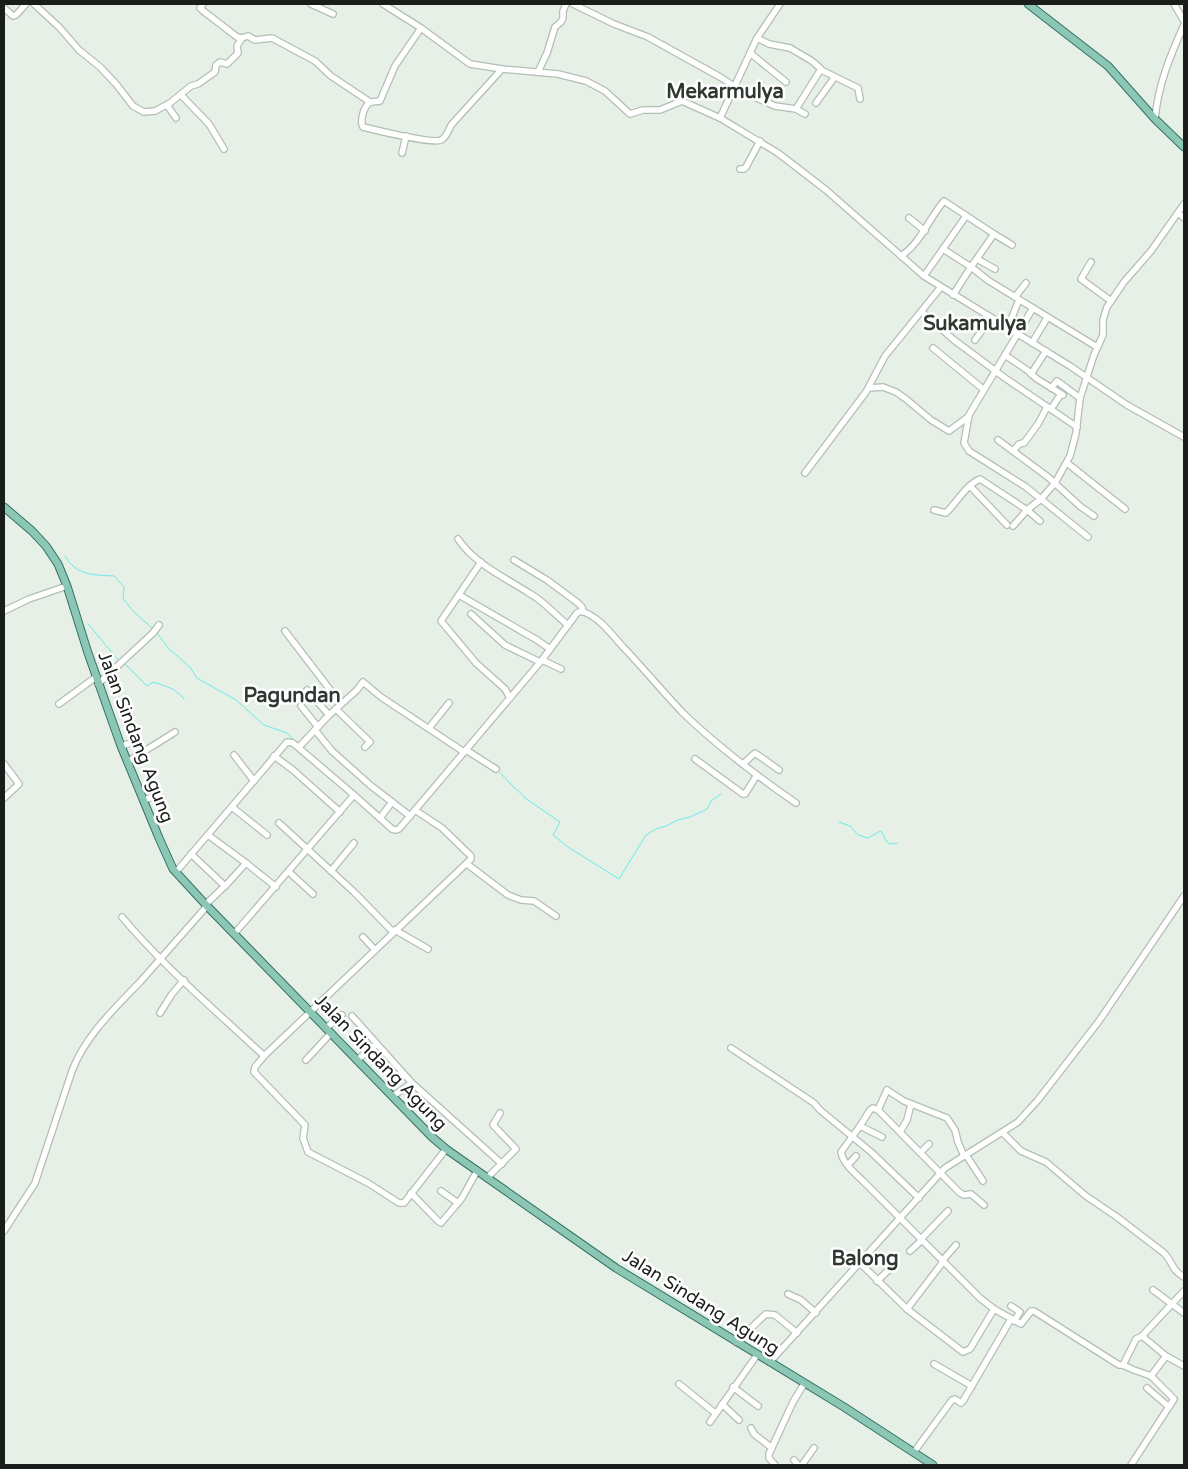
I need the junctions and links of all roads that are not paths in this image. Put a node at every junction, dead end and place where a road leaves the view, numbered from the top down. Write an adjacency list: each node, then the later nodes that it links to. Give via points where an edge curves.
1 (26, 4): 11 (street, via 13,16)
2 (34, 4): 29 (street, via 100,67 133,106 150,112)
3 (203, 4): 16 (street, via 202,10)
4 (311, 4): 12 (street)
5 (383, 4): 15 (street)
6 (566, 4): 21 (street, via 563,18 554,29)
7 (573, 4): 24 (street, via 648,37)
8 (780, 4): 17 (street)
9 (1028, 4): 34 (main road, via 1108,66)
10 (1174, 4): 13 (street)
11 (4, 8)
12 (333, 14)
13 (1184, 21)
14 (1184, 25): 34 (street, via 1166,66)
15 (421, 28): 19 (street, via 470,64); 27 (street, via 395,66 380,101)
16 (242, 38): 25 (street, via 237,46 238,53 227,64 220,62 215,72); 27 (street, via 269,37 278,41 315,61)
17 (757, 38): 18 (street); 20 (street, via 790,48)
18 (750, 53): 23 (street); 24 (street)
19 (502, 69): 21 (street); 35 (street, via 440,140)
20 (821, 70): 22 (street); 30 (street)
21 (538, 72): 33 (street, via 594,84 630,114 660,110 684,101)
22 (834, 78): 26 (street, via 858,88); 28 (street)
23 (786, 82)
24 (734, 86): 30 (street, via 775,106); 33 (street)
25 (181, 95): 29 (street); 38 (street, via 209,124)
26 (860, 99)
27 (370, 102): 35 (street, via 361,121 363,127)
28 (816, 103)
29 (166, 105): 32 (street)
30 (796, 108): 31 (street)
31 (805, 114)
32 (176, 118)
33 (720, 118): 36 (street)
34 (1155, 120): 37 (main road)
35 (406, 136): 39 (street)
36 (760, 141): 40 (street, via 746,167); 50 (street, via 826,190)
37 (1184, 146)
38 (224, 149)
39 (402, 153)
40 (740, 169)
41 (1184, 204): 42 (street)
42 (1178, 213): 45 (street); 60 (street)
43 (966, 216): 46 (street, via 944,201); 47 (street); 49 (street)
44 (909, 218): 46 (street)
45 (1184, 218)
46 (925, 231): 50 (street)
47 (994, 234): 48 (street); 51 (street)
48 (1012, 245)
49 (943, 248): 53 (street); 55 (street)
50 (901, 256): 55 (street)
51 (977, 259): 53 (street); 54 (street)
52 (1091, 262): 60 (street, via 1081,279)
53 (971, 267): 58 (street); 59 (street)
54 (995, 269)
55 (924, 276): 57 (street)
56 (1026, 283): 59 (street)
57 (941, 287): 58 (street); 62 (street)
58 (953, 295): 63 (street)
59 (1017, 299): 61 (street); 65 (street, via 1012,316 1018,322)
60 (1110, 301): 68 (street, via 1104,312 1104,331)
61 (1032, 308): 64 (street); 65 (street)
62 (922, 312): 72 (street); 75 (street, via 885,356)
63 (991, 318): 65 (street); 66 (street)
64 (1047, 318): 67 (street); 68 (street)
65 (1018, 333): 67 (street); 71 (street)
66 (975, 340)
67 (1032, 343): 70 (street)
68 (1097, 347): 74 (street)
69 (933, 348): 77 (street)
70 (1046, 351): 73 (street); 74 (street)
71 (1004, 355): 72 (street); 73 (street)
72 (994, 370): 77 (street); 79 (street)
73 (1031, 374): 76 (street)
74 (1087, 377): 78 (street); 82 (street, via 1127,405)
75 (868, 388): 80 (street, via 896,392 949,432); 86 (street)
76 (1051, 388): 78 (street, via 1057,381); 79 (street, via 1062,395)
77 (983, 390): 80 (street)
78 (1080, 398): 81 (street)
79 (1049, 408): 81 (street); 84 (street, via 1024,443)
80 (968, 417): 89 (street, via 966,448)
81 (1077, 427): 85 (street)
82 (1184, 437)
83 (998, 440): 84 (street)
84 (1013, 451): 87 (street)
85 (1067, 463): 87 (street); 91 (street)
86 (805, 473)
87 (1055, 483): 89 (street); 94 (street)
88 (971, 486): 92 (street, via 946,513); 93 (street, via 982,480); 93 (street, via 1010,526)
89 (1041, 499): 93 (street); 96 (street)
90 (4, 507): 100 (main road, Jalan Sindang Agung, via 46,546)
91 (1125, 509)
92 (934, 510)
93 (1027, 510): 95 (street)
94 (1094, 516)
95 (1040, 521)
96 (1088, 537)
97 (458, 539): 99 (street)
98 (514, 560): 103 (street, via 578,603)
99 (481, 562): 101 (street); 106 (street, via 530,593)
100 (67, 586): 102 (street); 111 (main road, Jalan Sindang Agung)
101 (459, 595): 108 (street); 113 (street, via 442,618 442,623)
102 (4, 611)
103 (583, 612): 106 (street, via 577,613); 133 (street, via 610,630 684,714)
104 (471, 614): 109 (street, via 505,645)
105 (159, 625): 111 (street)
106 (568, 625): 108 (street)
107 (285, 631): 116 (street)
108 (550, 649): 109 (street)
109 (541, 661): 110 (street); 113 (street)
110 (561, 669)
111 (97, 681): 115 (street); 124 (main road, Jalan Sindang Agung)
112 (307, 690): 119 (street)
113 (510, 698): 127 (street)
114 (449, 703): 121 (street)
115 (60, 704)
116 (341, 704): 118 (street); 121 (street, via 364,682 381,697)
117 (301, 706): 120 (street)
118 (336, 709): 119 (street); 126 (street, via 370,742)
119 (329, 715): 120 (street)
120 (317, 728): 125 (street); 142 (street, via 332,751)
121 (430, 728): 127 (street)
122 (175, 732): 131 (street)
123 (131, 743): 124 (street)
124 (121, 746): 131 (main road, Jalan Sindang Agung)
125 (299, 747): 129 (street, via 287,742); 139 (street)
126 (365, 747)
127 (465, 751): 134 (street); 145 (street)
128 (234, 755): 137 (street)
129 (274, 756): 137 (street); 146 (street)
130 (696, 759): 136 (street, via 743,794)
131 (127, 762): 141 (main road, Jalan Sindang Agung)
132 (4, 764): 140 (street, via 19,784)
133 (743, 764): 135 (street, via 755,752); 136 (street)
134 (496, 769)
135 (779, 770)
136 (757, 775): 143 (street)
137 (254, 781): 144 (street)
138 (158, 796): 141 (street)
139 (354, 796): 146 (street); 147 (street)
140 (4, 798)
141 (143, 800): 158 (main road, Jalan Sindang Agung)
142 (392, 802): 147 (street); 148 (street)
143 (796, 804)
144 (232, 807): 150 (street); 151 (street)
145 (415, 810): 148 (street); 156 (street, via 466,850 472,858)
146 (340, 812): 153 (street)
147 (381, 816): 148 (street, via 396,830)
148 (410, 816)
149 (278, 823): 153 (street)
150 (208, 835): 154 (street); 155 (street)
151 (267, 835)
152 (354, 843): 157 (street)
153 (308, 849): 157 (street); 159 (street)
154 (191, 854): 158 (street); 160 (street)
155 (246, 863): 160 (street); 161 (street)
156 (467, 864): 165 (street, via 508,895 534,901); 167 (street)
157 (331, 871): 167 (street)
158 (176, 872): 164 (main road, Jalan Sindang Agung)
159 (288, 872): 161 (street); 162 (street)
160 (225, 886): 164 (street)
161 (276, 888): 168 (street)
162 (313, 894)
163 (1184, 896): 191 (street, via 1080,1047 1038,1100)
164 (206, 905): 168 (main road, Jalan Sindang Agung); 172 (street)
165 (556, 916)
166 (122, 917): 172 (street)
167 (394, 931): 170 (street); 171 (street)
168 (234, 934): 174 (main road, Jalan Sindang Agung)
169 (363, 937): 171 (street)
170 (428, 949)
171 (375, 950): 174 (street)
172 (161, 958): 173 (street); 212 (street, via 96,1031 72,1070 34,1183)
173 (184, 980): 175 (street); 181 (street)
174 (310, 1011): 178 (main road, Jalan Sindang Agung); 181 (street)
175 (160, 1013)
176 (342, 1015): 178 (street)
177 (352, 1016): 179 (street)
178 (328, 1030): 182 (street); 183 (main road, Jalan Sindang Agung)
179 (376, 1044): 183 (street); 184 (street)
180 (731, 1048): 192 (street, via 812,1101)
181 (265, 1055): 206 (street, via 254,1072 305,1126 303,1138 308,1152 399,1203 404,1203)
182 (306, 1060)
183 (357, 1060): 185 (main road, Jalan Sindang Agung)
184 (412, 1083): 185 (street); 199 (street)
185 (393, 1096): 195 (main road, Jalan Sindang Agung)
186 (912, 1104): 187 (street, via 887,1090); 190 (street); 197 (street, via 947,1118)
187 (878, 1110): 189 (street, via 870,1110); 190 (street)
188 (500, 1113): 199 (street, via 493,1125 516,1149)
189 (860, 1126): 192 (street); 193 (street)
190 (900, 1132): 196 (street)
191 (1003, 1133): 197 (street); 219 (street, via 1022,1151 1046,1162 1164,1253 1175,1272)
192 (852, 1136): 200 (street, via 840,1153); 207 (street)
193 (882, 1136)
194 (929, 1144): 196 (street)
195 (446, 1149): 201 (main road, Jalan Sindang Agung); 206 (street)
196 (920, 1153): 202 (street)
197 (965, 1155): 202 (street); 204 (street)
198 (856, 1156): 200 (street)
199 (502, 1164): 203 (street)
200 (848, 1165): 211 (street)
201 (477, 1171): 203 (main road, Jalan Sindang Agung); 208 (street)
202 (940, 1174): 207 (street); 209 (street, via 962,1194 971,1194)
203 (487, 1178): 233 (main road, Jalan Sindang Agung, via 616,1268)
204 (983, 1181)
205 (441, 1191): 208 (street)
206 (411, 1194): 208 (street, via 441,1223)
207 (919, 1198): 211 (street)
208 (458, 1203)
209 (984, 1205)
210 (948, 1211): 213 (street)
211 (901, 1218): 213 (street); 217 (street)
212 (4, 1231)
213 (922, 1239): 215 (street); 216 (street)
214 (956, 1245): 216 (street)
215 (910, 1251)
216 (943, 1261): 226 (street); 227 (street)
217 (860, 1263): 220 (street); 228 (street)
218 (893, 1266): 220 (street)
219 (1184, 1277)
220 (877, 1281): 226 (street)
221 (1153, 1290): 224 (street)
222 (1184, 1291): 224 (street)
223 (788, 1294): 228 (street)
224 (1172, 1305): 229 (street); 232 (street)
225 (1011, 1306): 230 (street, via 1020,1311)
226 (907, 1309): 227 (street, via 960,1351 966,1352)
227 (994, 1309): 230 (street)
228 (816, 1313): 231 (street)
229 (1184, 1313)
230 (1012, 1320): 238 (street, via 1022,1324 1034,1311); 243 (street)
231 (797, 1333): 233 (street, via 775,1315 766,1314); 236 (street)
232 (1142, 1336): 235 (street); 238 (street, via 1136,1339)
233 (736, 1342): 234 (main road, Jalan Sindang Agung)
234 (756, 1355): 236 (main road, Jalan Sindang Agung); 244 (street)
235 (1166, 1356): 239 (street); 240 (street)
236 (770, 1362): 242 (main road, Jalan Sindang Agung)
237 (934, 1364): 243 (street)
238 (1123, 1365): 240 (street)
239 (1184, 1366)
240 (1151, 1376): 248 (street, via 1174,1398)
241 (679, 1384): 249 (street)
242 (804, 1384): 253 (street); 255 (main road, Jalan Sindang Agung)
243 (972, 1386): 255 (street, via 962,1402 952,1400)
244 (733, 1388): 246 (street); 247 (street)
245 (1147, 1388): 248 (street)
246 (722, 1404): 249 (street); 250 (street)
247 (758, 1406)
248 (1170, 1407): 259 (street)
249 (715, 1413): 251 (street)
250 (738, 1420)
251 (710, 1422)
252 (751, 1428): 253 (street)
253 (772, 1448): 257 (street, via 769,1458)
254 (814, 1448): 256 (street)
255 (914, 1452): 258 (main road, Jalan Sindang Agung)
256 (798, 1464)
257 (775, 1465)
258 (933, 1465)
259 (1131, 1465)

